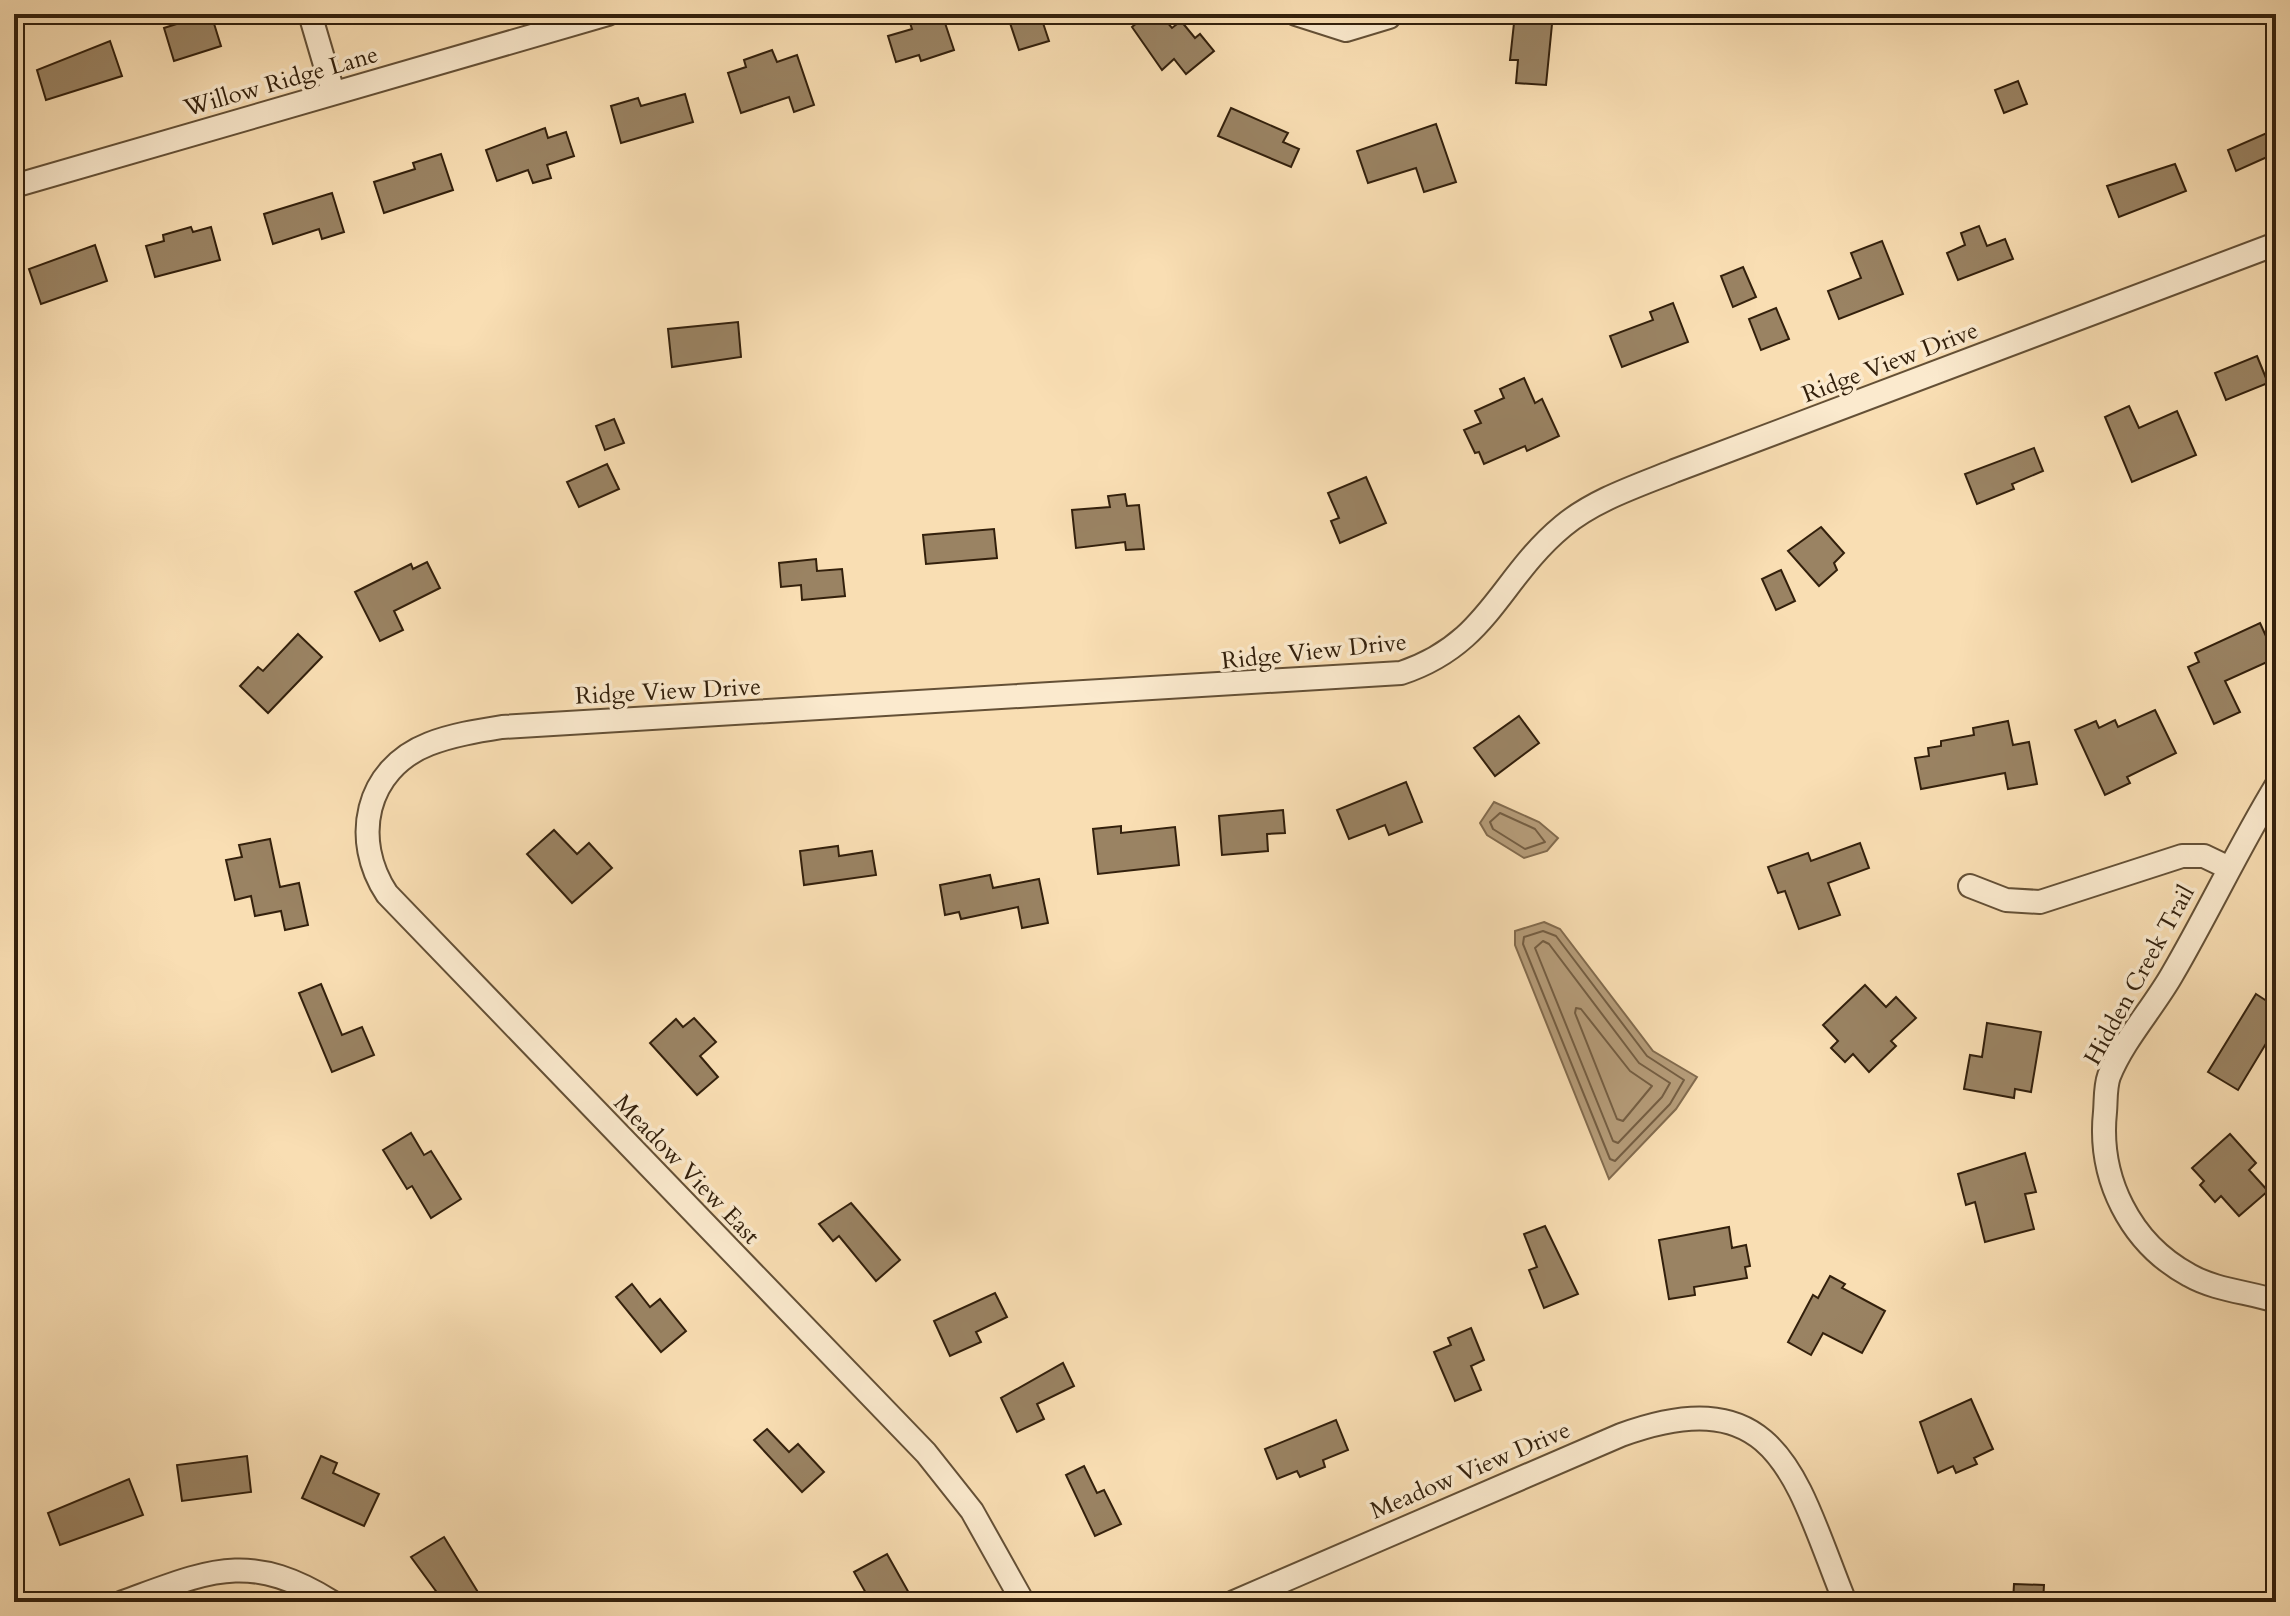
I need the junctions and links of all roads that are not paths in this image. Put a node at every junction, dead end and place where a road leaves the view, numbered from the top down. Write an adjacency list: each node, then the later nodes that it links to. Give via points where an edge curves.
1 (310, 14): 5 (street)
2 (608, 14): 5 (street, Willow Ridge Lane)
3 (1296, 14): 4 (street, via 1346,30)
4 (1389, 17)
5 (333, 92): 6 (street, Willow Ridge Lane)
6 (14, 186)
7 (2276, 244): 8 (street, Ridge View Drive, via 1601,503 1563,526 1543,546 1473,632 1448,652 1401,673 502,727 426,745)
8 (395, 765): 15 (street, Meadow View East, via 371,800 366,834 369,856 387,894 926,1453 972,1511)
9 (2276, 786): 10 (street, Hidden Creek Trail)
10 (2227, 867): 11 (street, via 2204,856 2182,856 2040,902 2006,900); 12 (street, Hidden Creek Trail, via 2174,972 2108,1079 2107,1169 2121,1209 2162,1256 2190,1276)
11 (1970, 886)
12 (2276, 1301)
13 (123, 1602): 14 (street, via 217,1571 246,1568 285,1579)
14 (332, 1602)
15 (1023, 1602)
16 (1234, 1602): 17 (street, Meadow View Drive, via 1629,1431 1677,1418 1710,1417 1752,1430 1793,1477)
17 (1845, 1602)

